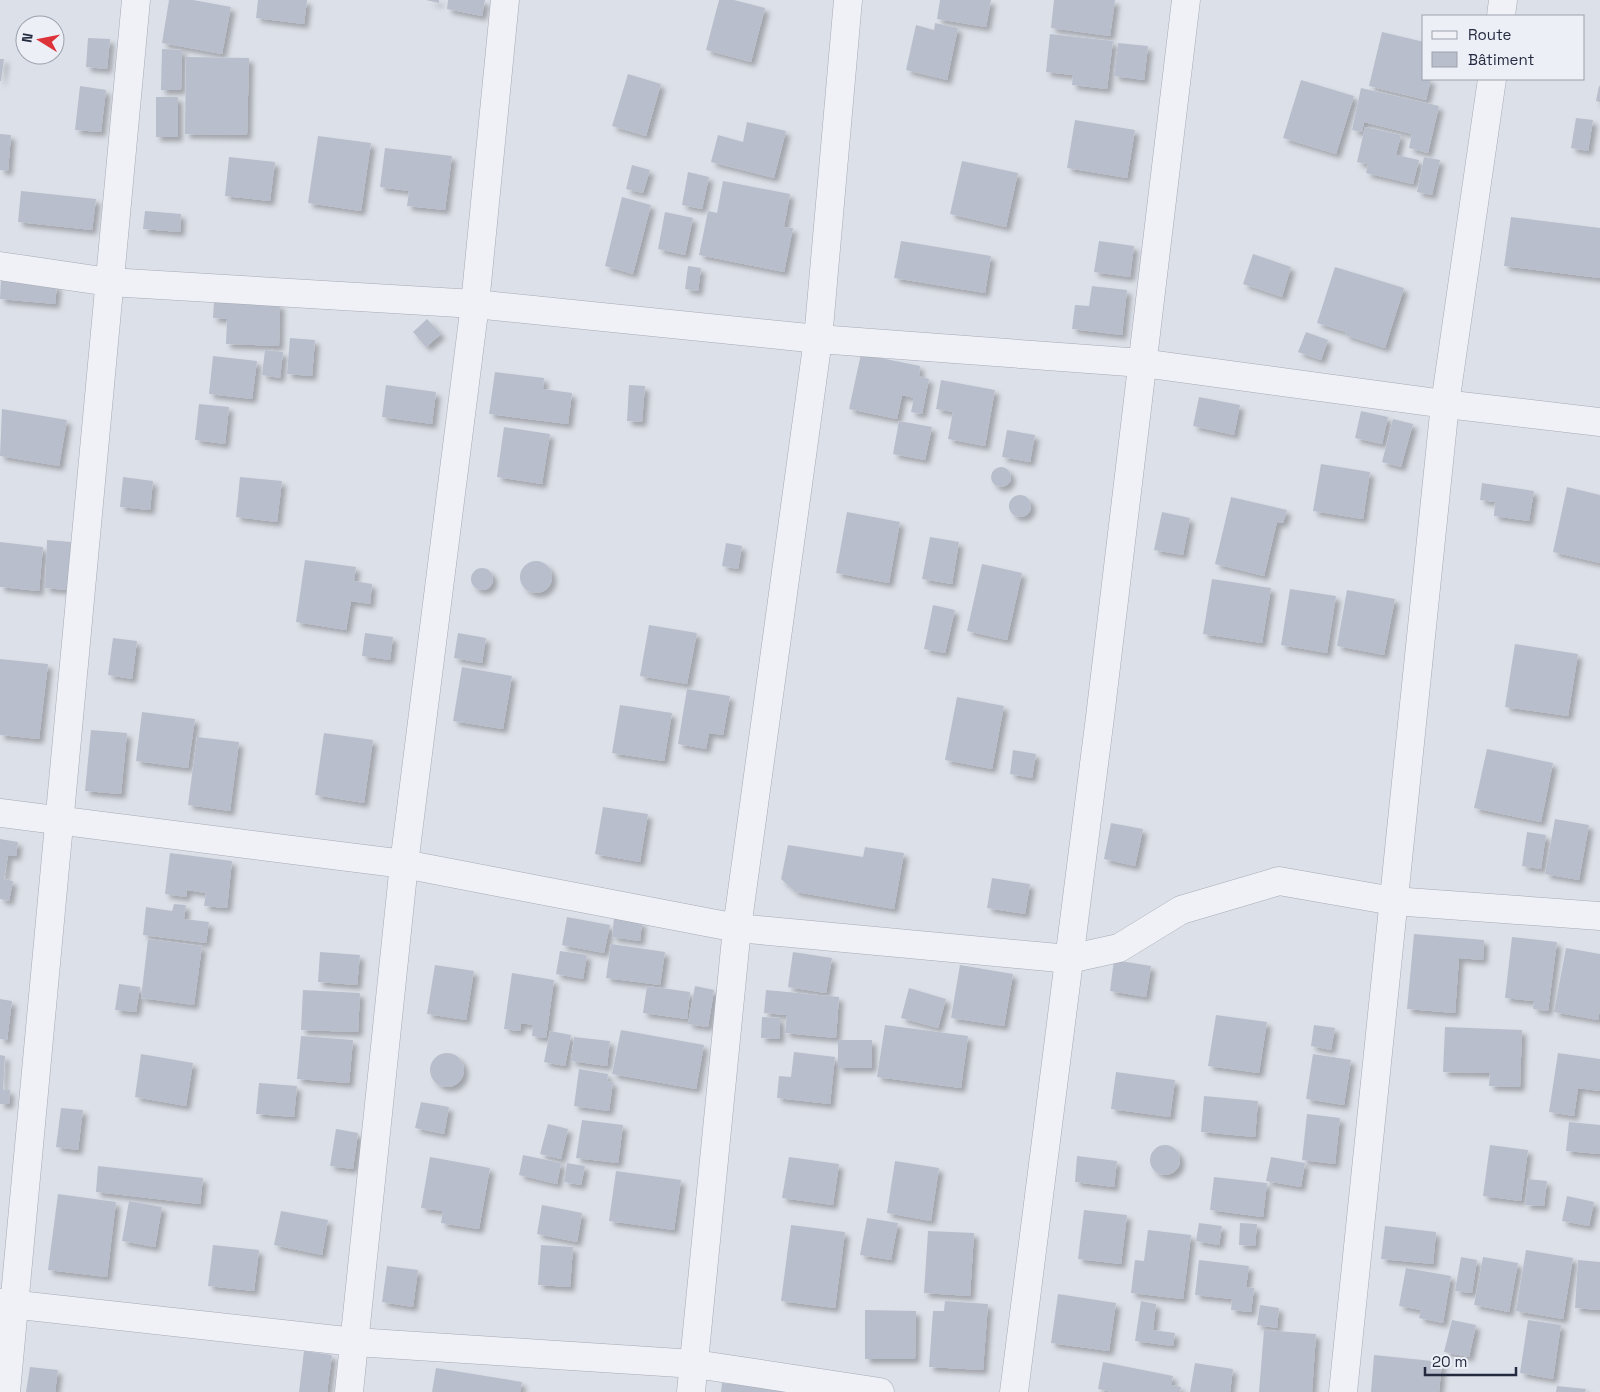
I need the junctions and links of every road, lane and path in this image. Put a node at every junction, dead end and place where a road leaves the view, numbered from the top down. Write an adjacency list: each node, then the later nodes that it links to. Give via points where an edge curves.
1 (136, 0): 9 (street)
2 (506, 0): 10 (street)
3 (848, 0): 11 (street)
4 (1186, 0): 12 (street)
5 (1503, 0): 6 (street)
6 (1501, 15)
7 (1492, 80): 13 (street)
8 (0, 266): 9 (street)
9 (109, 282): 10 (street); 16 (street)
10 (475, 304): 11 (street); 17 (street)
11 (818, 339): 12 (street); 20 (street)
12 (1142, 363): 13 (street); 21 (street)
13 (1445, 404): 14 (street); 18 (street)
14 (1600, 422)
15 (0, 813): 16 (street)
16 (60, 821): 17 (street); 22 (street)
17 (404, 864): 20 (street); 23 (street)
18 (1393, 901): 19 (street); 21 (street, via 1279,882 1180,910 1119,948); 30 (street)
19 (1600, 916)
20 (737, 928): 21 (street); 24 (street)
21 (1069, 959): 29 (street)
22 (7, 1304): 23 (street); 25 (street)
23 (355, 1342): 24 (street); 26 (street)
24 (695, 1364): 27 (street); 28 (street)
25 (6, 1392)
26 (349, 1392)
27 (691, 1392)
28 (880, 1392)
29 (1014, 1392)
30 (1343, 1392)

